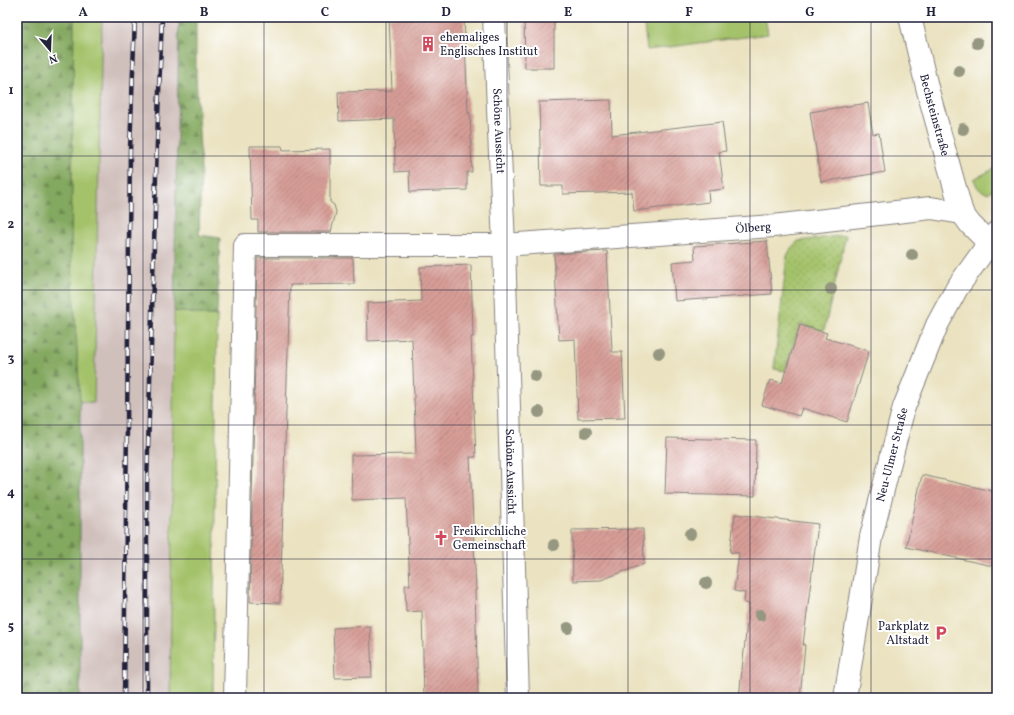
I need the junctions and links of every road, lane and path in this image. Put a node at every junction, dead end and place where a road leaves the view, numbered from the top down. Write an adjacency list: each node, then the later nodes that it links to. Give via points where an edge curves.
1 (494, 17): 5 (street, Schöne Aussicht)
2 (910, 17): 3 (street, Bechsteinstraße)
3 (962, 213): 4 (street, via 970,224); 5 (street, Ölberg, via 931,208 773,226)
4 (993, 237): 10 (street, Neu-Ulmer Straße, via 957,288 937,325 904,407 871,537)
5 (504, 245): 8 (street, via 244,245); 9 (street, Schöne Aussicht)
6 (991, 692): 7 (path)
7 (997, 692)
8 (235, 698)
9 (518, 698)
10 (845, 698)

